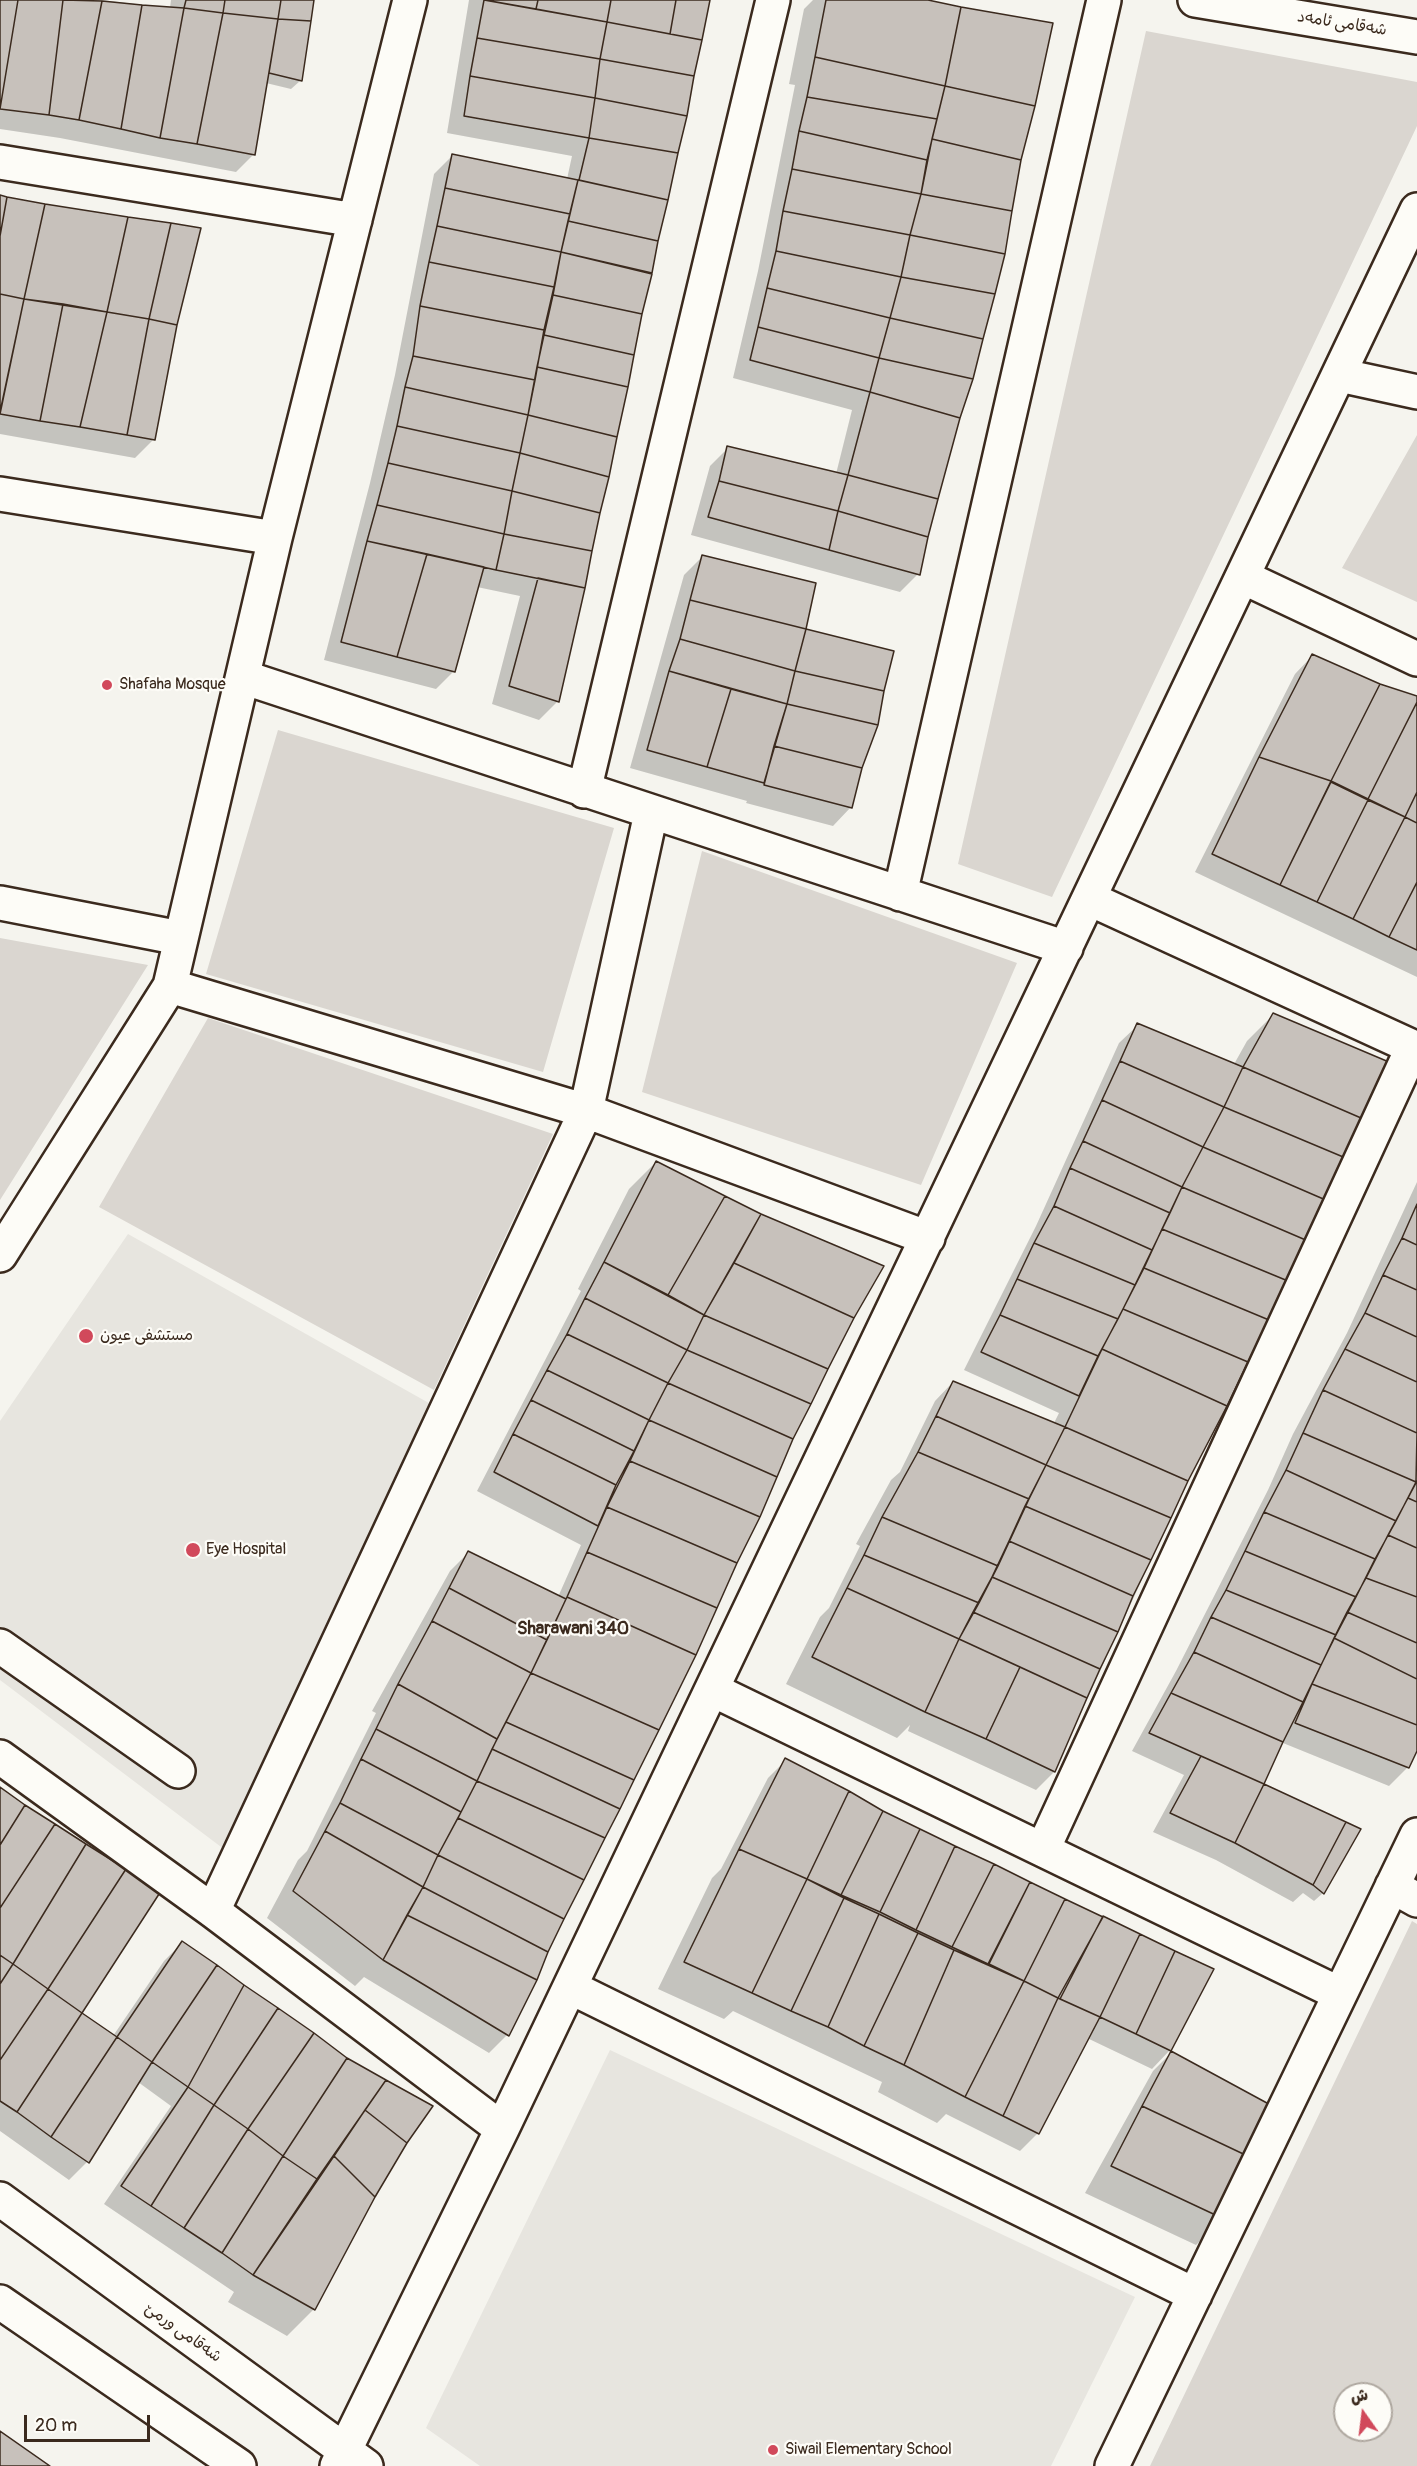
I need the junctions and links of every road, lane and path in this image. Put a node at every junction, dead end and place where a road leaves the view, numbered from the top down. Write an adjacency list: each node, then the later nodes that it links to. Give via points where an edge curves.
1 (410, 0): 8 (street)
2 (773, 0): 16 (street)
3 (1104, 0): 18 (street)
4 (1195, 0): 5 (street, شەقامی ئامەد)
5 (1417, 37)
6 (0, 162): 8 (street)
7 (1417, 210): 9 (street)
8 (355, 219): 12 (street)
9 (1339, 375): 10 (street); 13 (street)
10 (1417, 392)
11 (0, 494): 12 (street)
12 (275, 538): 15 (street)
13 (1243, 577): 14 (street); 19 (street)
14 (1417, 659)
15 (243, 677): 16 (street); 21 (street)
16 (584, 791): 17 (street)
17 (651, 813): 18 (street); 25 (street)
18 (900, 894): 22 (street)
19 (1090, 899): 22 (street); 24 (street)
20 (0, 903): 21 (street)
21 (180, 938): 23 (street)
22 (1066, 948): 26 (street)
23 (170, 986): 25 (street); 27 (street)
24 (1415, 1048): 33 (street)
25 (586, 1111): 26 (street); 35 (street)
26 (928, 1238): 29 (street)
27 (0, 1255)
28 (0, 1646): 31 (street)
29 (712, 1690): 33 (street); 36 (street)
30 (0, 1757): 35 (street)
31 (178, 1771)
32 (1417, 1835): 34 (street)
33 (1042, 1849): 37 (street)
34 (1405, 1893): 37 (street)
35 (213, 1911): 38 (street)
36 (570, 1988): 38 (street); 40 (street)
37 (1341, 1994): 40 (street)
38 (502, 2129): 42 (street)
39 (0, 2199): 42 (street, شەقامی ورمێ)
40 (1195, 2295): 44 (street)
41 (4, 2314): 43 (street)
42 (350, 2461)
43 (239, 2466)
44 (1112, 2466)

